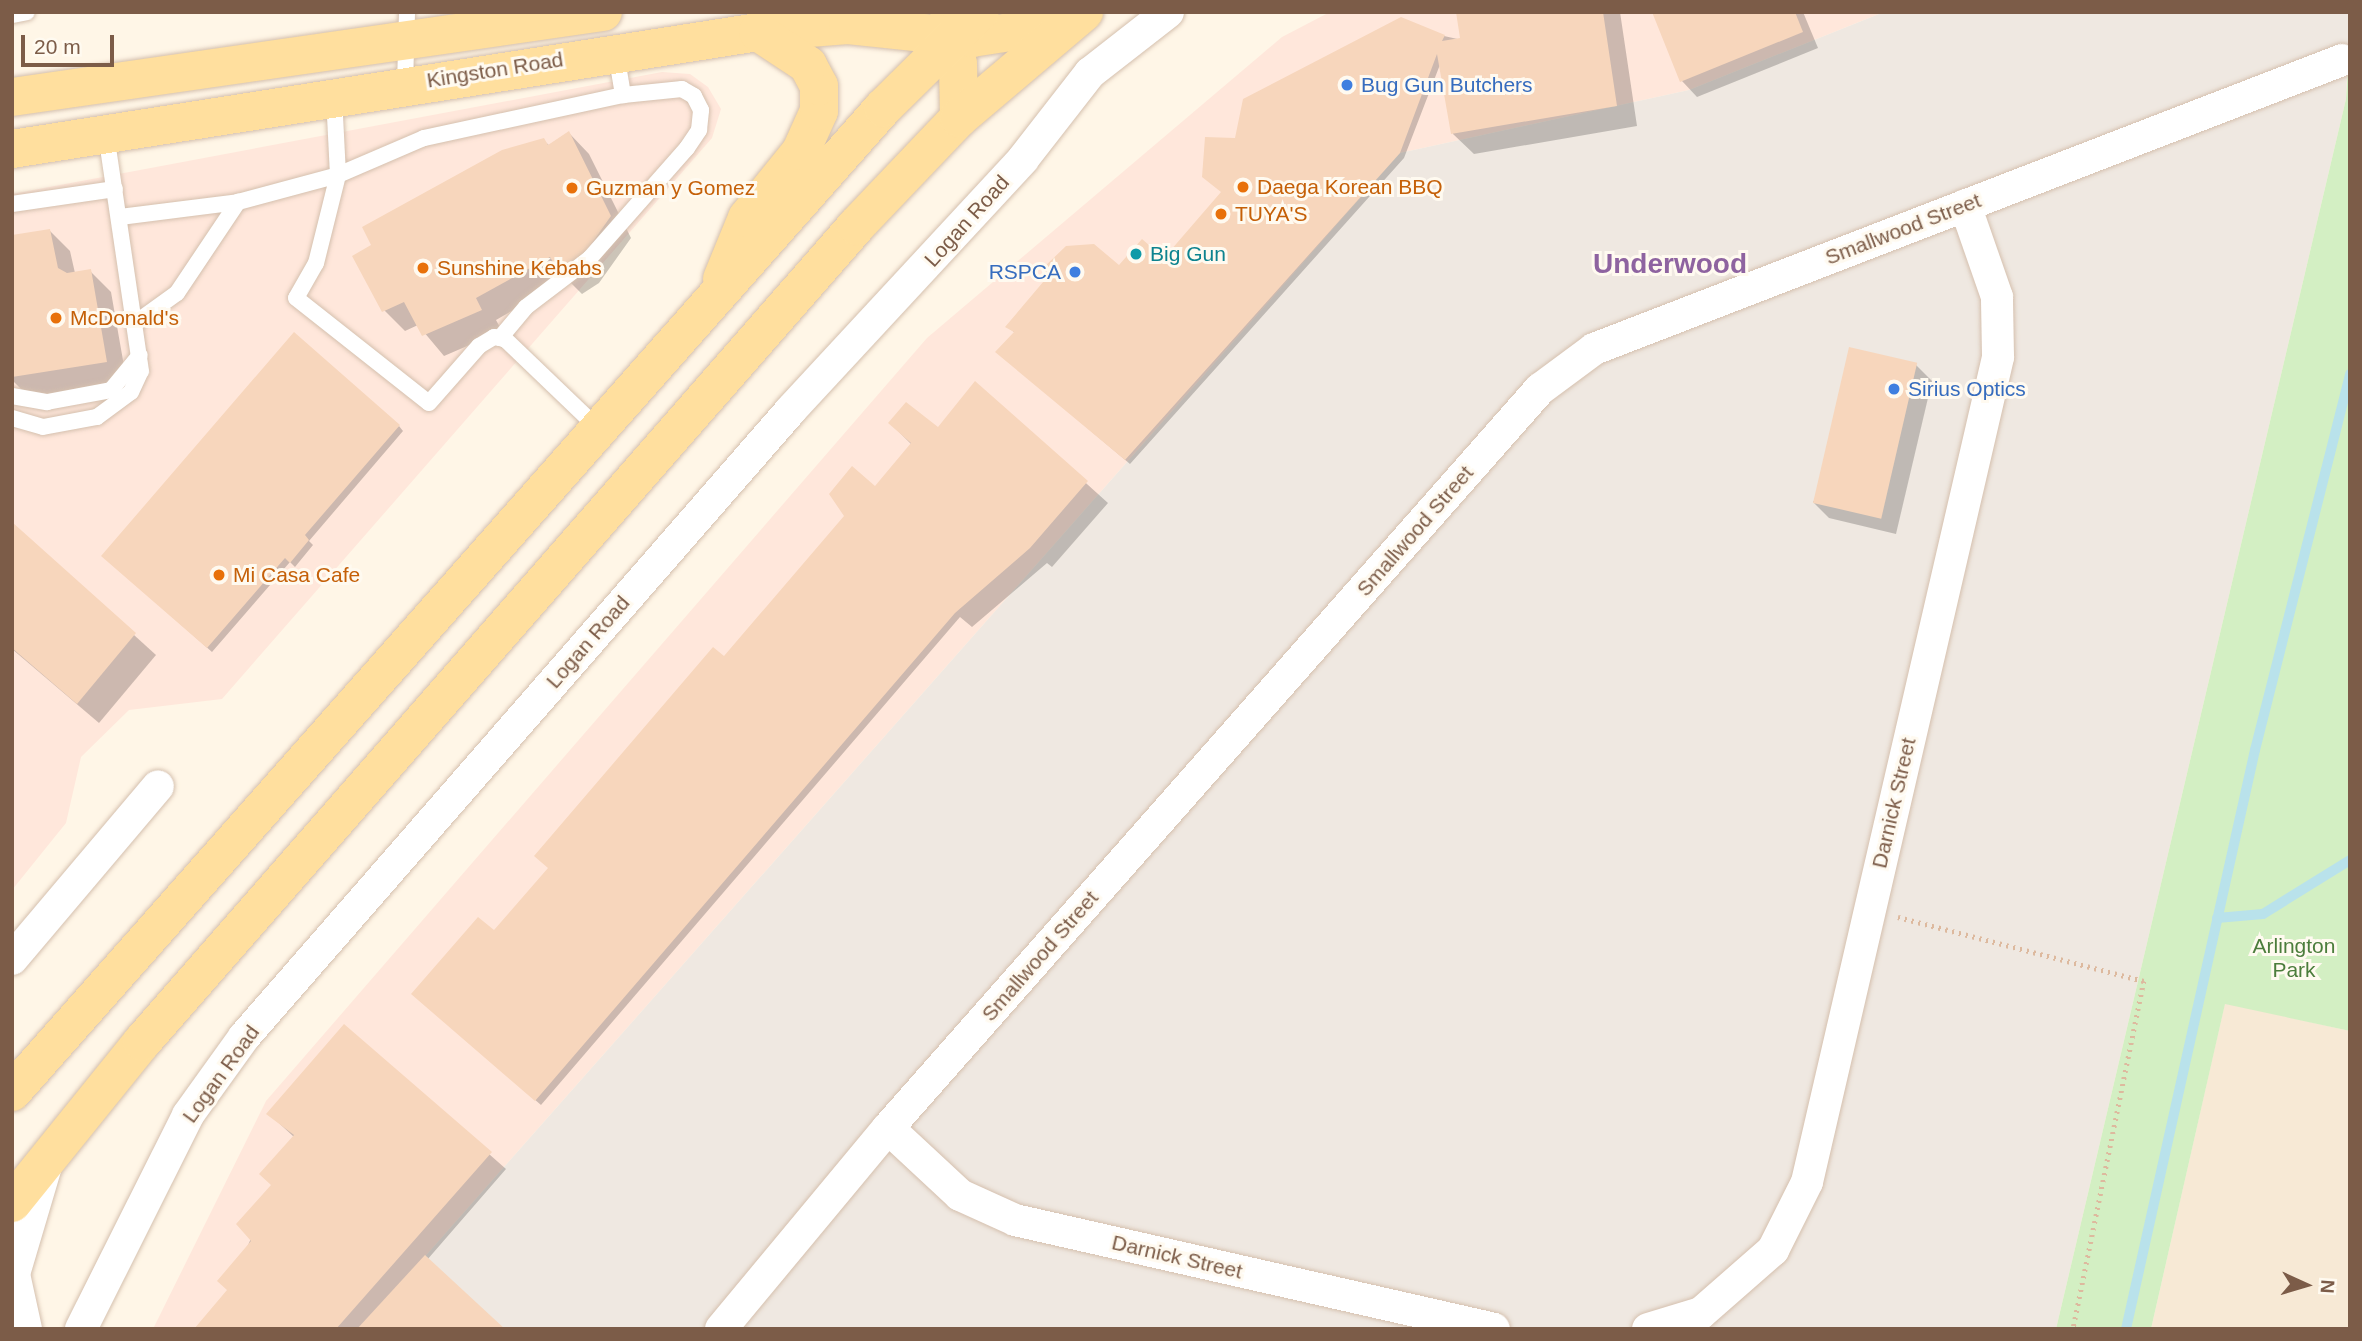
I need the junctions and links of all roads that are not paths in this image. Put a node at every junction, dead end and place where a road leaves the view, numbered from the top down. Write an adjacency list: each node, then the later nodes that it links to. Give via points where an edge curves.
1 (27, 12): 5 (lane)
2 (602, 12): 6 (main road, Kingston Road)
3 (981, 12): 8 (main road)
4 (1168, 12): 40 (street, Logan Road, via 1090,73 1023,159 790,411 244,1037 188,1115)
5 (12, 15)
6 (526, 17): 9 (main road, Kingston Road)
7 (1077, 17): 8 (main road, Kingston Road); 17 (main road)
8 (948, 25): 10 (main road, Kingston Road, via 848,25); 17 (main road); 26 (main road)
9 (406, 26): 13 (lane); 16 (main road, Kingston Road)
10 (758, 32): 11 (main road, Kingston Road); 26 (main road, via 808,65 819,86 819,111 801,150 739,232)
11 (616, 51): 13 (main road, Kingston Road); 15 (lane)
12 (2342, 60): 24 (street, Smallwood Street)
13 (405, 85): 14 (main road, Kingston Road)
14 (334, 95): 18 (main road, Kingston Road); 20 (lane)
15 (623, 95): 20 (lane, via 424,138); 28 (lane, via 682,89 701,110 699,130 590,258 526,307)
16 (12, 97)
17 (958, 118): 37 (main road, via 747,349 142,1042)
18 (106, 134): 19 (main road, Kingston Road); 21 (lane)
19 (12, 149)
20 (338, 175): 22 (lane); 28 (lane, via 316,263 296,298 429,403 479,346)
21 (115, 189): 23 (lane); 25 (lane)
22 (238, 202): 25 (lane); 27 (lane, via 177,293)
23 (12, 204)
24 (1965, 205): 36 (street, Smallwood Street, via 1594,349 1540,389); 43 (street, Darnick Street, via 1997,297 1998,357 1807,1182 1773,1250 1700,1313)
25 (120, 218): 27 (lane)
26 (717, 298): 32 (main road)
27 (134, 324): 29 (lane)
28 (500, 338): 32 (lane)
29 (140, 355): 30 (lane, via 111,390 47,402); 31 (lane, via 141,371 113,410 43,427)
30 (12, 396)
31 (12, 418)
32 (600, 430): 35 (main road)
33 (158, 786): 34 (street)
34 (12, 959)
35 (12, 1092)
36 (888, 1128): 41 (street, Smallwood Street); 42 (street, Darnick Street, via 960,1195 1015,1220)
37 (48, 1161): 38 (main road); 39 (street, via 14,1274)
38 (12, 1203)
39 (26, 1329)
40 (81, 1329)
41 (721, 1329)
42 (1494, 1329)
43 (1648, 1329)

